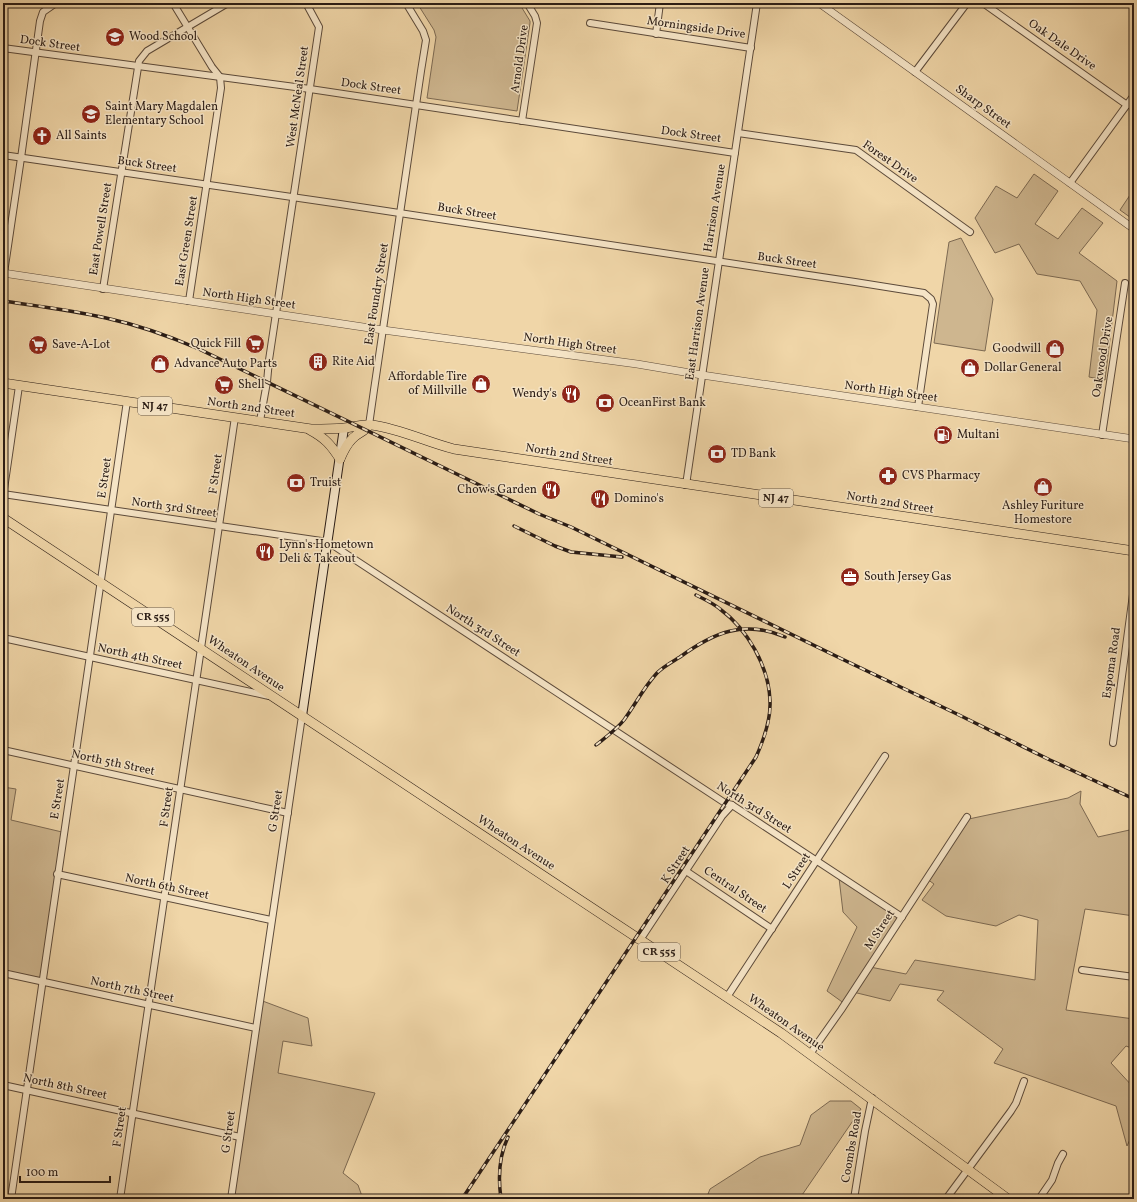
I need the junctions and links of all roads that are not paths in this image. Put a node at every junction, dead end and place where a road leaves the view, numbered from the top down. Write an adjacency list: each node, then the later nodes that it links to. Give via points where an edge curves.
1 (173, 3): 13 (street)
2 (228, 3): 13 (street)
3 (306, 3): 21 (street, West McNeal Street, via 319,27)
4 (406, 3): 23 (street, East Foundry Street, via 426,40)
5 (527, 3): 25 (street, Arnold Drive, via 537,22)
6 (660, 3): 14 (street)
7 (757, 3): 16 (street, Harrison Avenue)
8 (819, 3): 19 (street, Sharp Street)
9 (967, 3): 19 (street)
10 (984, 3): 24 (street, Oak Dale Drive)
11 (54, 4): 17 (street, via 41,16)
12 (590, 23): 14 (street, Morningside Drive)
13 (187, 27): 18 (street, via 147,51); 20 (street)
14 (656, 34): 16 (street, Morningside Drive)
15 (3, 48): 17 (street, Dock Street)
16 (751, 48): 26 (street, Harrison Avenue)
17 (36, 53): 18 (street, Dock Street); 29 (street)
18 (137, 66): 20 (street, Dock Street); 30 (street, East Powell Street)
19 (915, 72): 31 (street, Sharp Street)
20 (220, 77): 21 (street, Dock Street); 32 (street, East Green Street, via 221,88)
21 (310, 89): 23 (street, Dock Street); 33 (street, West McNeal Street)
22 (1134, 95): 24 (street)
23 (416, 105): 25 (street, Dock Street); 34 (street, East Foundry Street)
24 (1127, 105): 31 (street)
25 (522, 121): 27 (street, Dock Street)
26 (738, 133): 27 (street, Harrison Avenue); 36 (street, Forest Drive, via 856,150)
27 (735, 153): 37 (street, Harrison Avenue)
28 (3, 155): 29 (street, Buck Street)
29 (21, 158): 30 (street, Buck Street); 38 (street)
30 (121, 172): 32 (street, Buck Street); 40 (street, East Powell Street)
31 (1070, 184): 35 (street, Sharp Street)
32 (206, 185): 33 (street, Buck Street); 41 (street, East Green Street)
33 (294, 198): 34 (street, Buck Street); 42 (street, West McNeal Street)
34 (400, 213): 37 (street, Buck Street); 43 (street, East Foundry Street)
35 (1134, 229)
36 (970, 232)
37 (718, 262): 44 (street, East Harrison Avenue); 48 (street, Buck Street, via 927,295 933,304)
38 (3, 273): 40 (street, North High Street)
39 (1125, 283): 54 (street, Oakwood Drive)
40 (103, 289): 41 (street, North High Street)
41 (189, 301): 42 (street, North High Street)
42 (276, 314): 43 (street, North High Street); 50 (street, West McNeal Street)
43 (383, 330): 44 (street, North High Street); 51 (street, East Foundry Street)
44 (702, 375): 48 (street, North High Street); 57 (street, East Harrison Avenue)
45 (3, 384): 46 (main road, North 2nd Street / NJ 47)
46 (19, 386): 47 (main road, North 2nd Street / NJ 47); 58 (street)
47 (127, 402): 49 (main road, North 2nd Street / NJ 47); 59 (street, E Street)
48 (918, 407): 54 (street, North High Street)
49 (235, 418): 50 (main road, North 2nd Street / NJ 47); 61 (street, F Street)
50 (260, 421): 52 (main road, North 2nd Street / NJ 47)
51 (370, 425): 53 (main road, North 2nd Street / NJ 47); 56 (main road, via 367,430 352,438); 57 (main road, North 2nd Street / NJ 47, via 402,432 454,449)
52 (308, 428): 53 (main road, North 2nd Street / NJ 47); 56 (main road, via 328,441)
53 (344, 428): 56 (main road, G Street)
54 (1102, 435): 55 (street, North High Street)
55 (1134, 439)
56 (340, 459): 62 (main road, G Street)
57 (686, 484): 63 (main road, North 2nd Street / NJ 47)
58 (3, 494): 59 (street, North 3rd Street)
59 (111, 510): 61 (street, North 3rd Street); 64 (street, E Street)
60 (3, 518): 64 (main road, Wheaton Avenue / CR 555)
61 (220, 526): 62 (street, North 3rd Street); 67 (street, F Street)
62 (328, 542): 71 (main road, G Street); 77 (street, North 3rd Street, via 712,795)
63 (1134, 551)
64 (101, 583): 67 (main road, Wheaton Avenue / CR 555); 68 (street, E Street)
65 (1134, 587): 72 (street, Espoma Road)
66 (3, 638): 68 (street, North 4th Street)
67 (201, 649): 69 (street, F Street); 70 (main road, Wheaton Avenue / CR 555)
68 (90, 657): 69 (street, North 4th Street); 75 (street, E Street)
69 (196, 681): 70 (street, North 4th Street); 76 (street, F Street)
70 (273, 697): 71 (main road, Wheaton Avenue / CR 555)
71 (302, 716): 78 (street, G Street); 87 (main road, Wheaton Avenue / CR 555)
72 (1112, 743)
73 (3, 750): 75 (street, North 5th Street)
74 (885, 756): 80 (street, L Street)
75 (74, 766): 76 (street, North 5th Street); 82 (street, E Street)
76 (181, 789): 78 (street, North 5th Street); 83 (street, F Street)
77 (732, 805): 80 (street, North 3rd Street); 81 (street, K Street)
78 (288, 812): 85 (street, G Street)
79 (967, 817): 84 (street, M Street)
80 (817, 860): 84 (street, North 3rd Street); 86 (street, L Street)
81 (686, 871): 86 (street, Central Street); 87 (street, K Street)
82 (58, 874): 83 (street, North 6th Street); 91 (street, E Street)
83 (165, 897): 85 (street, North 6th Street); 93 (street, F Street)
84 (902, 917): 95 (street, M Street)
85 (271, 920): 94 (street, G Street)
86 (772, 929): 92 (street, L Street)
87 (640, 940): 92 (main road, Wheaton Avenue / CR 555)
88 (1082, 970): 90 (street)
89 (3, 973): 91 (street, North 7th Street)
90 (1134, 977)
91 (43, 982): 93 (street, North 7th Street); 98 (street, E Street)
92 (727, 997): 95 (main road, Wheaton Avenue / CR 555)
93 (149, 1005): 94 (street, North 7th Street); 100 (street, F Street)
94 (256, 1028): 101 (street, G Street)
95 (810, 1054): 99 (main road, Wheaton Avenue / CR 555)
96 (1024, 1081): 103 (street, via 1011,1111)
97 (3, 1085): 98 (street, North 8th Street)
98 (27, 1090): 100 (street, North 8th Street); 105 (street, E Street)
99 (872, 1098): 103 (main road, Wheaton Avenue / CR 555); 108 (street, Coombs Road)
100 (133, 1113): 101 (street, North 8th Street); 106 (street, F Street)
101 (240, 1137): 107 (street, G Street)
102 (1063, 1154): 111 (street, via 1052,1180)
103 (968, 1169): 109 (street); 110 (main road, Wheaton Avenue / CR 555)
104 (3, 1197): 105 (street)
105 (12, 1199)
106 (120, 1199)
107 (231, 1199)
108 (854, 1199)
109 (946, 1199)
110 (1008, 1199)
111 (1040, 1199)

